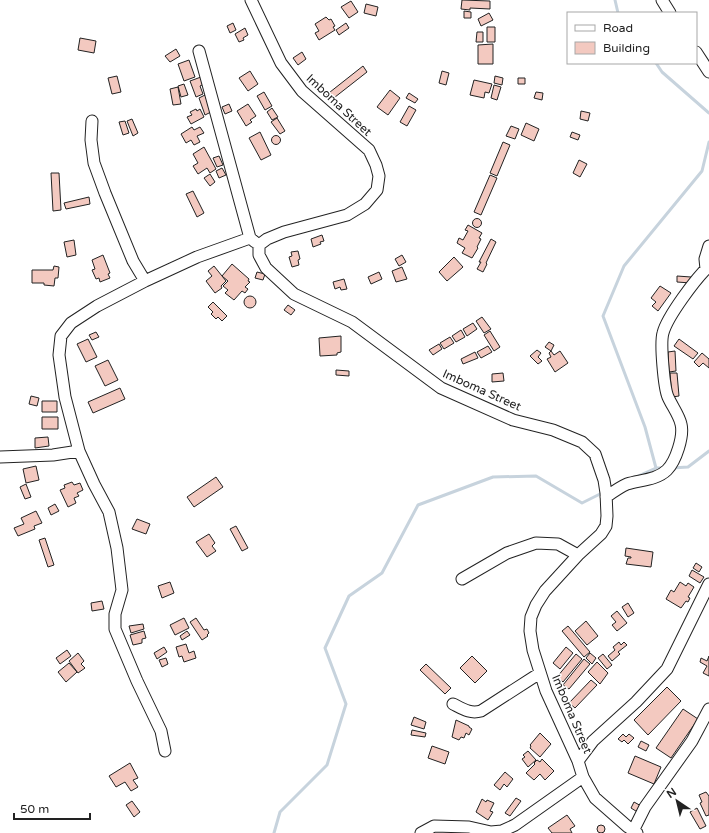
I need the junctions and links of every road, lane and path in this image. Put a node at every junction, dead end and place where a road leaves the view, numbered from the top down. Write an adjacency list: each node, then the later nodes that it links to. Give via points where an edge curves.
1 (251, 0): 9 (street, Imboma Street, via 281,63 302,91 368,150 379,176 377,190 373,195 365,204 347,215 284,232)
2 (662, 0): 3 (street)
3 (669, 12)
4 (198, 51): 8 (street)
5 (697, 54): 6 (street)
6 (709, 72)
7 (92, 121): 12 (street, via 94,163 133,261)
8 (250, 238): 9 (street); 12 (street, via 197,257)
9 (259, 245): 15 (street, Imboma Street, via 259,255 266,268 294,294 352,322 441,388 513,420 553,430 582,442 595,454)
10 (709, 246): 11 (street, via 705,260)
11 (707, 267): 15 (street, via 688,291 662,334 664,382 681,424 682,434 677,452 670,466 653,478 627,484)
12 (145, 281): 13 (street, via 77,319 61,336 59,355 65,397)
13 (79, 451): 14 (street, via 22,458); 22 (street, via 109,512 117,548 122,590 115,614 115,629 161,731)
14 (0, 457)
15 (606, 495): 16 (street, Imboma Street, via 606,526)
16 (578, 555): 17 (street, via 558,544 536,543 507,553); 19 (street, Imboma Street, via 545,591 531,617 533,650)
17 (462, 579)
18 (709, 584): 23 (street, via 667,669 636,702 593,741)
19 (540, 672): 20 (street, via 481,711 474,713); 23 (street, Imboma Street)
20 (453, 704)
21 (709, 709): 26 (street, via 692,741 645,807)
22 (165, 751)
23 (578, 761): 24 (street, Imboma Street)
24 (583, 777): 25 (street); 26 (street, Imboma Street, via 595,798)
25 (514, 829): 27 (street, via 491,832 469,827 434,826)
26 (635, 832)
27 (421, 833)

